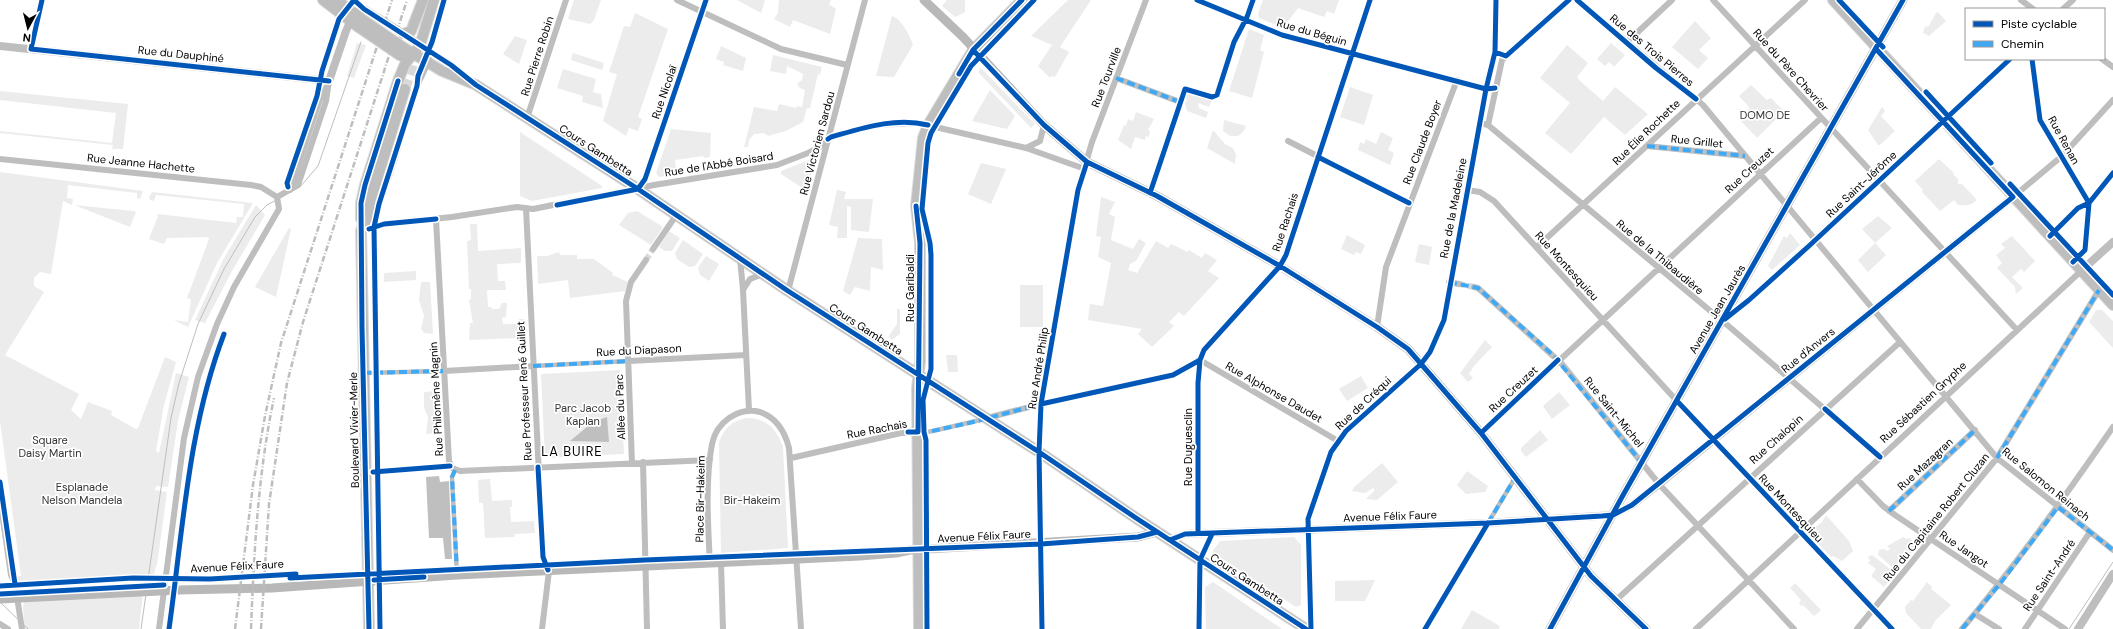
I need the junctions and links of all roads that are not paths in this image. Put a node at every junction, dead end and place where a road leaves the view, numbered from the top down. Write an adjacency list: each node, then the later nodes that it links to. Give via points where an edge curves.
1 (42, 0): 36 (street)
2 (323, 0): 29 (main road)
3 (337, 0): 29 (main road)
4 (423, 0): 31 (main road)
5 (434, 0): 35 (main road)
6 (566, 0): 59 (street, Rue Pierre Robin)
7 (677, 0): 28 (street)
8 (706, 0): 28 (street, Rue Nicolaï)
9 (865, 0): 48 (street, Rue Victorien Sardou)
10 (924, 0): 38 (main road)
11 (1022, 0): 38 (main road, Rue Garibaldi)
12 (1146, 0): 50 (street, Rue Tourville)
13 (1197, 0): 30 (street, Rue du Béguin)
14 (1253, 0): 30 (street)
15 (1370, 0): 40 (street, Rue Rachais)
16 (1496, 0): 39 (street, Rue de la Madeleine)
17 (1569, 0): 43 (street)
18 (1577, 0): 32 (street, Rue des Trois Pierres)
19 (1672, 0): 32 (street)
20 (1713, 0): 34 (street, Rue du Père Chevrier)
21 (1805, 0): 34 (street, Rue Élie Rochette)
22 (1832, 0): 37 (main road)
23 (1903, 0): 37 (main road, Avenue Jean Jaurès)
24 (2021, 0): 26 (street)
25 (2073, 0): 27 (street)
26 (2030, 6)
27 (2064, 8)
28 (702, 12): 48 (street, via 781,49); 79 (street, Rue Nicolaï, via 646,179)
29 (357, 17): 31 (street, bridge); 42 (main road, Cours Gambetta, bridge); 52 (street)
30 (1245, 20): 40 (street, Rue du Béguin, via 1282,35); 58 (street, via 1234,42 1217,95 1212,97 1185,89)
31 (407, 34): 35 (street)
32 (1626, 43): 56 (street, Rue des Trois Pierres)
33 (0, 46): 36 (street, Rue du Dauphiné)
34 (1755, 46): 56 (street, Rue Élie Rochette); 60 (street, Rue du Père Chevrier)
35 (424, 48): 41 (main road); 47 (street)
36 (31, 49): 52 (street, Rue du Dauphiné)
37 (1876, 49): 61 (main road); 66 (main road, Avenue Jean Jaurès)
38 (973, 50): 63 (main road, Rue Garibaldi); 64 (main road)
39 (1495, 52): 43 (street); 55 (street, Rue de la Madeleine)
40 (1352, 53): 51 (street, Rue du Béguin); 73 (street, Rue Rachais)
41 (414, 54): 42 (main road, Cours Gambetta); 47 (main road, Cours Gambetta)
42 (404, 56): 91 (main road, via 365,185 361,204)
43 (1506, 56): 53 (street, via 1502,60)
44 (2009, 60): 61 (street, Rue Saint-Jérôme)
45 (2032, 60): 72 (street, Rue Renan, via 2040,120)
46 (2103, 60): 49 (street)
47 (429, 63): 59 (main road, Cours Gambetta, via 476,85); 91 (street, via 417,86 379,204)
48 (847, 65): 67 (street, Rue Victorien Sardou)
49 (2113, 67)
50 (1116, 78): 58 (street); 75 (street, Rue Tourville)
51 (1457, 80): 55 (street, Rue du Béguin); 84 (street, Rue Claude Boyer)
52 (329, 81): 83 (street, via 320,99 290,190)
53 (1495, 88): 55 (street, Rue du Béguin); 65 (street)
54 (405, 89): 91 (main road, Boulevard Vivier-Merle)
55 (1486, 89): 62 (street, Rue de la Madeleine)
56 (1696, 99): 69 (street, Rue Élie Rochette); 71 (street, Rue des Trois Pierres)
57 (2113, 100): 72 (street, Rue d'Anvers)
58 (1180, 102): 81 (street)
59 (527, 118): 79 (main road, Cours Gambetta)
60 (1821, 118): 66 (street, Rue du Père Chevrier); 77 (street, Rue Creuzet)
61 (1943, 121): 78 (street, Rue Saint-Jérôme); 82 (main road)
62 (1480, 123): 65 (street, Rue de la Thibaudière); 80 (street, Rue de la Madeleine)
63 (928, 125): 67 (street, Rue de l'Abbé Boisard, via 912,122 873,125); 70 (street, Rue de l'Abbé Boisard); 128 (main road, Rue Garibaldi, via 922,145 916,206 920,244)
64 (1044, 125): 70 (street, via 1040,141); 75 (main road)
65 (1488, 125): 86 (street, Rue de la Thibaudière)
66 (1831, 129): 78 (street, Rue du Père Chevrier); 87 (main road, Avenue Jean Jaurès)
67 (828, 139): 79 (street, Rue de l'Abbé Boisard, via 820,147 777,165); 112 (street, Rue Victorien Sardou)
68 (1288, 141): 73 (street)
69 (1647, 146): 71 (street, Rue Grillet); 86 (street, Rue Élie Rochette)
70 (1026, 148): 75 (street, Rue de l'Abbé Boisard)
71 (1745, 156): 77 (street, Rue des Trois Pierres)
72 (2062, 156): 82 (street, Rue d'Anvers); 85 (street, Rue Renan)
73 (1318, 157): 84 (street); 103 (street, Rue Rachais, via 1286,255)
74 (0, 159): 83 (street, Rue Jeanne Hachette, via 251,185 261,187)
75 (1086, 165): 81 (main road); 132 (street, Rue André Philip, via 1078,190)
76 (2113, 173): 85 (street)
77 (1760, 174): 87 (street, Rue des Trois Pierres); 104 (street, Rue Creuzet)
78 (1880, 180): 93 (street, Rue Saint-Jérôme); 98 (street, Rue du Père Chevrier)
79 (638, 189): 88 (street, Rue de l'Abbé Boisard, via 533,209); 89 (main road, Cours Gambetta)
80 (1467, 190): 95 (street, Rue Montesquieu, via 1480,192 1494,201); 107 (street, Rue de la Madeleine)
81 (1150, 193): 103 (main road)
82 (2013, 196): 92 (main road); 98 (street, Rue d'Anvers)
83 (277, 197): 186 (street, via 278,209 234,287 217,324 198,377 184,438)
84 (1409, 203): 117 (street, Rue Claude Boyer, via 1386,267)
85 (2089, 203): 92 (street, via 2078,208); 97 (street)
86 (1583, 206): 95 (street, Rue Élie Rochette); 104 (street, Rue de la Thibaudière)
87 (1786, 207): 93 (street, Rue Salomon Reinach); 116 (main road, Avenue Jean Jaurès)
88 (526, 208): 90 (street, Rue de l'Abbé Boisard, via 517,207); 125 (street, Rue Professeur René Guillet)
89 (677, 214): 96 (street); 99 (main road, Cours Gambetta)
90 (436, 219): 91 (street, Rue de l'Abbé Boisard, via 384,224); 126 (street, Rue Philomène Magnin)
91 (362, 231): 127 (main road, Boulevard Vivier-Merle)
92 (2050, 236): 102 (main road)
93 (1814, 240): 114 (street, Rue Salomon Reinach); 116 (street, Rue Saint-Jérôme, via 1749,300)
94 (2113, 242): 100 (street, Rue Sébastien Gryphe)
95 (1537, 247): 115 (street, Rue Montesquieu)
96 (654, 249)
97 (2084, 250): 100 (street); 102 (street)
98 (1946, 253): 114 (street, Rue d'Anvers); 118 (street, Rue du Père Chevrier)
99 (740, 258): 106 (main road, Cours Gambetta); 110 (street)
100 (2094, 259): 105 (street, Rue Sébastien Gryphe)
101 (646, 260): 123 (street, Allée du Parc, via 632,282 626,301)
102 (2074, 262): 105 (main road)
103 (1280, 266): 117 (main road); 121 (street, Rue Rachais, via 1204,350)
104 (1659, 269): 115 (street, Rue Creuzet); 116 (street, Rue de la Thibaudière)
105 (2081, 271): 111 (main road); 118 (street, Rue Sébastien Gryphe)
106 (763, 274): 110 (street, via 750,279); 112 (main road, Cours Gambetta)
107 (1450, 282): 108 (street); 124 (street, Rue de la Madeleine, via 1444,320 1430,352)
108 (1458, 284)
109 (1474, 287): 122 (street, Rue Saint-Michel)
110 (743, 290): 120 (street)
111 (2099, 290): 113 (main road); 145 (street, Rue du Capitaine Robert Cluzan)
112 (788, 291): 128 (main road, Cours Gambetta)
113 (2113, 305)
114 (1873, 310): 119 (street, Rue Salomon Reinach); 129 (street, Rue d'Anvers)
115 (1603, 320): 122 (street, Rue Creuzet); 131 (street, Rue Montesquieu)
116 (1722, 321): 129 (street, Rue de la Thibaudière); 131 (main road, Avenue Jean Jaurès)
117 (1377, 327): 124 (main road, via 1408,349)
118 (2017, 330): 130 (street, Rue Sébastien Gryphe)
119 (1899, 343): 130 (street, Rue Salomon Reinach); 133 (street, Rue Chalopin)
120 (746, 355): 123 (street, Rue du Diapason); 134 (street)
121 (1200, 360): 132 (street, Rue Rachais, via 1173,375); 141 (street, Rue Alphonse Daudet); 167 (street, Rue Duguesclin)
122 (1558, 360): 139 (street, Rue Creuzet); 149 (street, Rue Saint-Michel)
123 (629, 361): 125 (street, Rue du Diapason); 148 (street, Allée du Parc)
124 (1421, 364): 139 (main road); 141 (street, Rue de Créqui)
125 (533, 366): 126 (street); 150 (street, Rue Professeur René Guillet)
126 (444, 371): 127 (street); 151 (street, Rue Philomène Magnin, via 449,461)
127 (363, 373): 183 (main road, Boulevard Vivier-Merle)
128 (919, 374): 135 (main road, Cours Gambetta); 138 (main road, Rue Garibaldi)
129 (1790, 378): 133 (street, Rue de la Thibaudière); 140 (street, Rue d'Anvers)
130 (1945, 397): 137 (street, Rue Salomon Reinach); 143 (street, Rue Sébastien Gryphe)
131 (1677, 401): 140 (street, Rue Montesquieu); 149 (main road, Avenue Jean Jaurès)
132 (1041, 404): 135 (street, Rue Rachais); 142 (street, Rue André Philip)
133 (1825, 409): 143 (street, Rue de la Thibaudière); 153 (street, Rue Chalopin)
134 (749, 410): 144 (street, via 766,415 779,425 787,439); 146 (street, Place Bir-Hakeim, via 731,417 719,428 712,443)
135 (987, 418): 138 (street, Rue Rachais); 142 (main road, Cours Gambetta)
136 (2113, 427): 157 (street)
137 (1975, 430): 145 (street, Rue Salomon Reinach); 158 (street, Rue Mazagran)
138 (918, 432): 144 (street, Rue Rachais, via 901,433); 172 (main road, Rue Garibaldi)
139 (1481, 433): 152 (main road)
140 (1713, 438): 153 (street, Rue Montesquieu); 155 (street, Rue d'Anvers)
141 (1338, 441): 163 (street, Rue de Créqui, via 1331,452 1309,514)
142 (1039, 452): 164 (main road, Cours Gambetta); 171 (street, Rue André Philip)
143 (1880, 457): 154 (street, Rue Sébastien Gryphe)
144 (791, 458): 174 (street, via 794,545)
145 (1997, 458): 157 (street, Rue Salomon Reinach); 169 (street, Rue du Capitaine Robert Cluzan)
146 (710, 460): 147 (street); 177 (street, Place Bir-Hakeim)
147 (643, 462): 148 (street); 178 (street)
148 (632, 463): 150 (street)
149 (1642, 463): 155 (street, Rue Saint-Michel); 159 (main road, Avenue Jean Jaurès)
150 (538, 467): 151 (street); 180 (street, Rue Professeur René Guillet, via 543,557)
151 (455, 470): 182 (street, Rue Philomène Magnin, via 452,477)
152 (1515, 478): 160 (main road); 161 (street)
153 (1749, 478): 162 (street, Rue Chalopin); 166 (street, Rue Montesquieu)
154 (1858, 479): 158 (street, Rue Jangot); 166 (street, Rue Sébastien Gryphe)
155 (1659, 484): 159 (street, Rue d'Anvers, via 1632,505); 162 (street, Rue Saint-Michel)
156 (0, 499): 187 (street, via 11,575)
157 (2058, 507): 165 (street, Rue Salomon Reinach); 185 (street)
158 (1889, 511): 169 (street, Rue Jangot)
159 (1613, 515): 160 (street, Avenue Félix Faure); 179 (main road, Avenue Jean Jaurès)
160 (1546, 519): 161 (street, Avenue Félix Faure); 179 (main road)
161 (1488, 523): 163 (street, Avenue Félix Faure); 207 (street)
162 (1697, 526): 184 (street, Rue Saint-Michel); 189 (street, Rue Chalopin)
163 (1308, 529): 168 (street, Avenue Félix Faure); 206 (street, Rue de Créqui)
164 (1157, 532): 170 (main road, Cours Gambetta); 171 (main road, Avenue Félix Faure, via 1138,537)
165 (2090, 532): 173 (street, Rue Salomon Reinach); 191 (street, Rue Saint-André)
166 (1801, 533): 184 (street, Rue Sébastien Gryphe); 190 (street, Rue Montesquieu)
167 (1198, 534): 168 (street, Avenue Félix Faure); 170 (street, Avenue Félix Faure, via 1185,534)
168 (1212, 534): 175 (street)
169 (1931, 539): 185 (street, Rue Jangot); 190 (street, Rue du Capitaine Robert Cluzan)
170 (1170, 540): 175 (main road, Cours Gambetta)
171 (1041, 544): 172 (main road, Avenue Félix Faure); 203 (street, Rue André Philip)
172 (918, 550): 174 (main road, Avenue Félix Faure); 202 (main road, Rue Garibaldi)
173 (2113, 550)
174 (797, 559): 176 (main road, Avenue Félix Faure); 201 (street)
175 (1200, 560): 204 (street); 205 (main road, Cours Gambetta)
176 (721, 563): 177 (main road, Avenue Félix Faure); 200 (street)
177 (710, 564): 178 (main road, Avenue Félix Faure)
178 (645, 567): 180 (main road, Avenue Félix Faure); 199 (street)
179 (1584, 568): 189 (main road); 208 (main road, Avenue Jean Jaurès)
180 (549, 571): 182 (main road, Avenue Félix Faure); 198 (street)
181 (2113, 574): 218 (street)
182 (457, 575): 183 (main road, Avenue Félix Faure)
183 (368, 580): 186 (main road, Avenue Félix Faure, via 272,588); 197 (main road, Boulevard Vivier-Merle)
184 (1748, 580): 210 (street, Rue Sébastien Gryphe); 211 (street, Rue Saint-Michel)
185 (1999, 585): 191 (street, Rue Jangot); 192 (street)
186 (165, 591): 187 (main road, Avenue Félix Faure); 196 (street)
187 (17, 598): 188 (main road, Avenue Félix Faure); 195 (street)
188 (0, 599)
189 (1615, 601): 209 (main road)
190 (1873, 610): 212 (street, Rue du Capitaine Robert Cluzan); 213 (street, Rue Montesquieu)
191 (2037, 610): 216 (street, Rue Saint-André); 217 (street, Rue Jangot)
192 (1975, 614): 214 (street); 215 (street)
193 (0, 624): 194 (street)
194 (8, 629)
195 (22, 629)
196 (159, 629)
197 (369, 629)
198 (542, 629)
199 (646, 629)
200 (723, 629)
201 (801, 629)
202 (919, 629)
203 (1042, 629)
204 (1199, 629)
205 (1306, 629)
206 (1311, 629)
207 (1425, 629)
208 (1550, 629)
209 (1646, 629)
210 (1696, 629)
211 (1794, 629)
212 (1857, 629)
213 (1892, 629)
214 (1962, 629)
215 (1999, 629)
216 (2025, 629)
217 (2065, 629)
218 (2078, 629)

